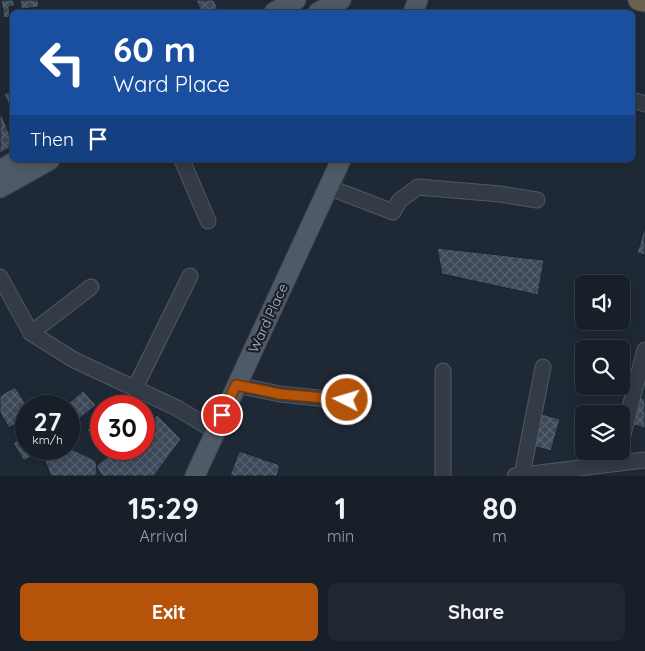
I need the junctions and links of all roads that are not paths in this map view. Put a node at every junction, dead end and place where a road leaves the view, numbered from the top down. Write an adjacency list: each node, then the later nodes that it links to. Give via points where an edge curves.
1 (296, 0): 5 (main road)
2 (341, 0): 6 (main road)
3 (639, 0): 4 (highway)
4 (645, 2)
5 (278, 10)
6 (322, 10)
7 (14, 162): 11 (main road)
8 (46, 162): 13 (main road)
9 (183, 162): 15 (street)
10 (341, 162): 12 (main road, Ward Place)
11 (0, 170)
12 (328, 187): 14 (street, via 393,212 399,201 418,187); 23 (main road, Ward Place)
13 (0, 188)
14 (537, 200)
15 (208, 221)
16 (190, 276): 24 (street)
17 (0, 277): 19 (street)
18 (90, 287): 19 (street)
19 (31, 333): 24 (street, via 74,360)
20 (645, 350): 26 (street)
21 (543, 367): 32 (street)
22 (443, 371): 33 (street)
23 (236, 385): 25 (street, via 280,394); 27 (main road, Ward Place)
24 (135, 388): 27 (street)
25 (347, 400)
26 (630, 408)
27 (215, 430): 31 (main road, Ward Place)
28 (630, 458): 30 (street)
29 (600, 460): 32 (street)
30 (645, 460)
31 (199, 471)
32 (518, 475)
33 (443, 476)

